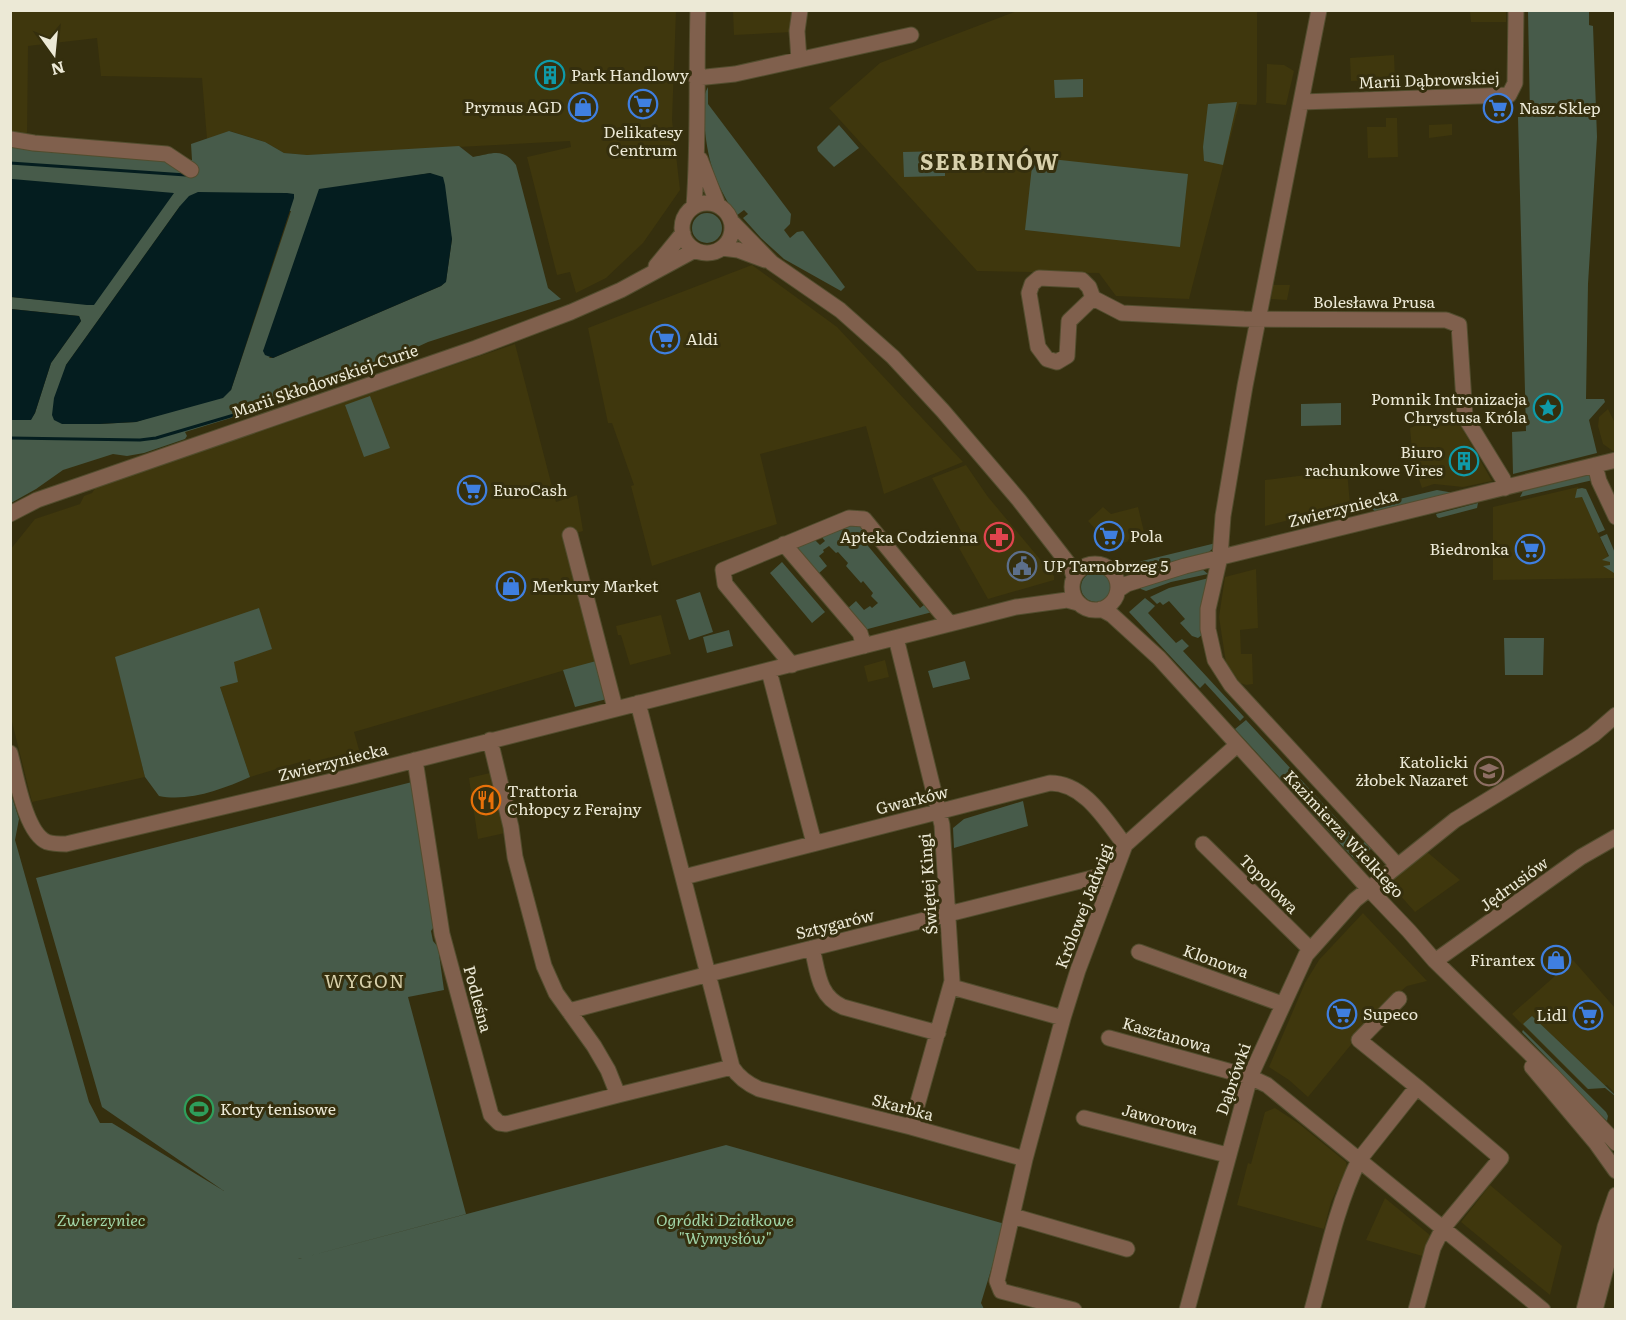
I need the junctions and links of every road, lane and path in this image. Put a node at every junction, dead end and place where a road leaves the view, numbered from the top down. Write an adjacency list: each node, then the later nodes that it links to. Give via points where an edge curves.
1 (698, 10): 7 (street)
2 (800, 10): 6 (street)
3 (1319, 10): 8 (street)
4 (1516, 10): 8 (street, Marii Dąbrowskiej, via 1515,83 1509,95)
5 (911, 35): 6 (street)
6 (799, 60): 7 (street)
7 (696, 78): 10 (street)
8 (1301, 102): 21 (street)
9 (10, 139): 11 (street, via 167,154)
10 (698, 153): 12 (street); 13 (street)
11 (191, 170)
12 (718, 205): 13 (street); 14 (street)
13 (694, 206): 15 (street, via 684,219)
14 (732, 221): 16 (street, via 731,235); 18 (street)
15 (683, 233): 17 (street); 19 (street)
16 (722, 249): 17 (street, via 705,253); 18 (street, via 738,250)
17 (695, 250): 19 (street, Marii Skłodowskiej-Curie)
18 (773, 264): 25 (street, via 840,310 878,342)
19 (647, 275): 26 (street, Marii Skłodowskiej-Curie, via 606,298 476,348 46,497)
20 (1093, 298): 20 (street, via 1082,280 1039,278 1032,284 1029,293 1038,347 1047,359 1058,362 1067,356 1069,321); 21 (street, via 1122,313)
21 (1258, 319): 24 (street, Bolesława Prusa, via 1446,321 1460,326 1465,417); 30 (street, via 1225,505)
22 (1616, 460): 23 (street, Zwierzyniecka)
23 (1595, 465): 24 (street, Zwierzyniecka); 27 (street)
24 (1505, 488): 30 (street, Zwierzyniecka)
25 (1019, 500): 31 (street); 34 (street, via 1071,567)
26 (10, 514)
27 (1616, 517)
28 (570, 535): 46 (street)
29 (784, 544): 39 (street, via 849,518 864,519); 41 (street, via 860,633); 43 (street, via 723,570 725,585)
30 (1220, 557): 32 (street, Zwierzyniecka); 57 (street, via 1208,609 1215,660 1231,685)
31 (1087, 565): 33 (street, via 1105,566); 34 (street)
32 (1185, 566): 33 (street, Zwierzyniecka, via 1137,573); 35 (street, Zwierzyniecka, via 1127,584)
33 (1112, 571): 35 (street, via 1117,579)
34 (1073, 581): 36 (street, via 1073,595); 37 (street, Zwierzyniecka, via 1064,590)
35 (1117, 593): 38 (street, via 1111,604); 42 (street, via 1127,615)
36 (1078, 603): 37 (street, Zwierzyniecka, via 1067,600); 38 (street, via 1085,608)
37 (1016, 608): 39 (street, Zwierzyniecka)
38 (1101, 609): 42 (street)
39 (950, 624): 40 (street, Zwierzyniecka)
40 (896, 638): 41 (street, Zwierzyniecka); 52 (street, Świętej Kingi)
41 (864, 646): 43 (street, Zwierzyniecka)
42 (1159, 658): 49 (street, Kazimierza Wielkiego)
43 (792, 665): 44 (street, Zwierzyniecka)
44 (769, 671): 45 (street, Zwierzyniecka); 54 (street)
45 (638, 703): 46 (street, Zwierzyniecka); 58 (street)
46 (615, 708): 48 (street, Zwierzyniecka)
47 (1616, 715): 57 (street, Dąbrówki, via 1575,747 1455,819)
48 (490, 740): 51 (street, Zwierzyniecka); 70 (street, via 544,966)
49 (1237, 745): 56 (street, Królowej Jadwigi); 60 (street, Kazimierza Wielkiego)
50 (10, 753): 51 (street, Zwierzyniecka, via 37,833 47,842 66,844)
51 (415, 760): 78 (street, Podleśna, via 442,934 491,1116 506,1124)
52 (939, 812): 54 (street, Gwarków); 56 (street, Gwarków, via 1059,783 1089,800); 61 (street, Świętej Kingi)
53 (1616, 837): 65 (street, Jędrusiów, via 1581,857)
54 (814, 843): 58 (street, Gwarków)
55 (1203, 843): 63 (street, Topolowa)
56 (1125, 845): 59 (street, Królowej Jadwigi)
57 (1396, 865): 60 (street, Dąbrówki)
58 (684, 877): 66 (street)
59 (1111, 881): 61 (street, Sztygarów, via 1096,877); 71 (street, Królowej Jadwigi)
60 (1368, 888): 63 (street, Dąbrówki); 65 (street, Kazimierza Wielkiego)
61 (948, 913): 62 (street, Sztygarów); 67 (street, Świętej Kingi)
62 (812, 948): 66 (street, Sztygarów); 73 (street, via 822,988 830,1000)
63 (1310, 949): 69 (street, Dąbrówki)
64 (1139, 952): 69 (street, Klonowa)
65 (1434, 961): 72 (street, Kazimierza Wielkiego)
66 (709, 974): 70 (street, Sztygarów); 75 (street)
67 (952, 987): 71 (street); 73 (street, Świętej Kingi)
68 (1399, 999): 77 (street, via 1359,1040)
69 (1282, 1004): 76 (street, Dąbrówki)
70 (569, 1011): 78 (street, via 608,1070)
71 (1063, 1018): 87 (street, Królowej Jadwigi)
72 (1505, 1032): 80 (street, Kazimierza Wielkiego); 83 (street, Kazimierza Wielkiego)
73 (938, 1033): 81 (street, Świętej Kingi)
74 (1109, 1038): 76 (street, Kasztanowa)
75 (732, 1067): 78 (street, Podleśna); 81 (street, Skarbka, via 749,1084 771,1092)
76 (1250, 1077): 85 (street, Dąbrówki); 88 (street, Kasztanowa, via 1276,1091)
77 (1417, 1087): 88 (street); 92 (street, via 1501,1158)
78 (618, 1095)
79 (1084, 1118): 85 (street, Jaworowa)
80 (1593, 1118): 82 (street, Kazimierza Wielkiego); 84 (street, Kazimierza Wielkiego)
81 (911, 1127): 87 (street, Skarbka)
82 (1616, 1130)
83 (1596, 1143): 86 (street); 89 (street, Kazimierza Wielkiego)
84 (1616, 1143)
85 (1227, 1155): 96 (street, Dąbrówki)
86 (1616, 1158)
87 (1025, 1160): 91 (street, Królowej Jadwigi)
88 (1359, 1160): 92 (street, Kasztanowa); 97 (street, via 1339,1208)
89 (1616, 1171)
90 (1616, 1195): 100 (street)
91 (1013, 1216): 94 (street); 95 (street, Królowej Jadwigi, via 997,1281 1001,1291)
92 (1443, 1228): 98 (street, via 1433,1248); 99 (street, Kasztanowa)
93 (1616, 1230): 101 (street)
94 (1127, 1249)
95 (1074, 1310)
96 (1187, 1310)
97 (1312, 1310)
98 (1416, 1310)
99 (1543, 1310)
100 (1584, 1310)
101 (1595, 1310)

